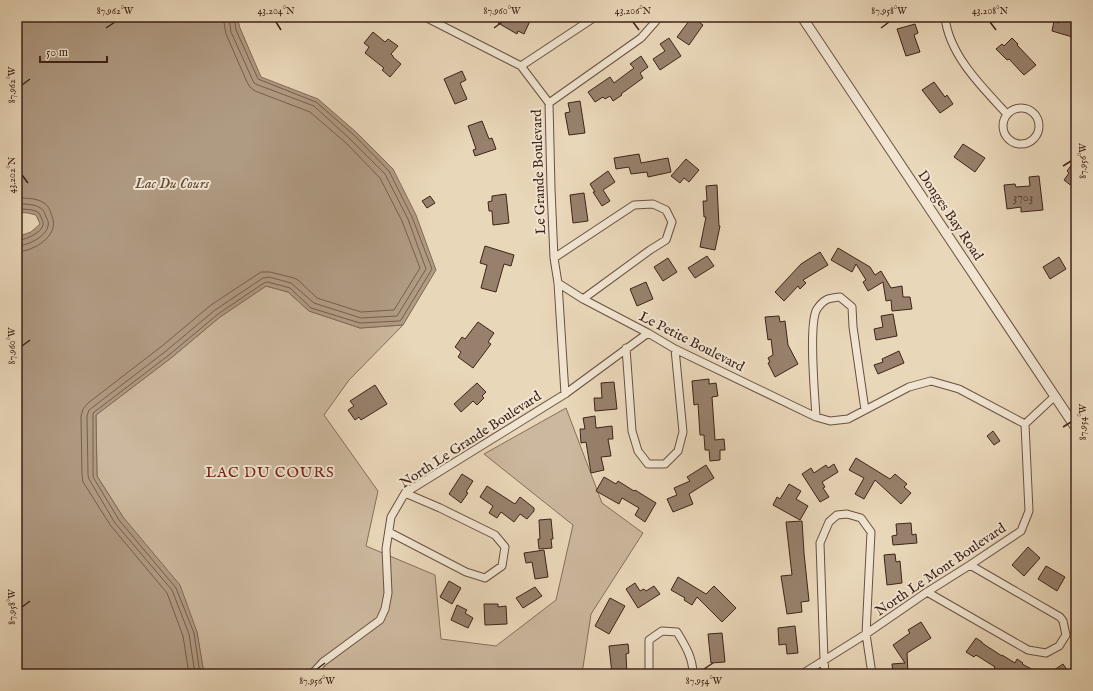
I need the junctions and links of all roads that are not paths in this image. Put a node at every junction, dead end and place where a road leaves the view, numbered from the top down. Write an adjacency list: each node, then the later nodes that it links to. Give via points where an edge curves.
1 (425, 17): 6 (street, Le Grande Boulevard)
2 (594, 17): 6 (street)
3 (656, 17): 7 (street, via 656,21 640,38)
4 (802, 17): 16 (street, Donges Bay Road)
5 (945, 17): 8 (street, via 957,53 973,77)
6 (521, 66): 7 (street, Le Grande Boulevard)
7 (549, 102): 9 (street, Le Grande Boulevard)
8 (1007, 114): 8 (street, via 1002,124 1005,136 1019,145 1031,142 1039,127 1035,115 1025,108 1018,108)
9 (554, 258): 10 (street, Le Grande Boulevard); 11 (street, via 634,206 652,204 666,210 672,222 666,240)
10 (558, 283): 11 (street, Le Petite Boulevard); 15 (street, Le Grande Boulevard)
11 (584, 299): 12 (street, Le Petite Boulevard)
12 (648, 333): 13 (street, North Le Grande Boulevard); 14 (street, Le Petite Boulevard)
13 (626, 348): 14 (street, via 632,431 638,452 648,464 665,464 678,451 683,432); 15 (street, North Le Grande Boulevard)
14 (675, 349): 18 (street, Le Petite Boulevard)
15 (565, 394): 21 (street, North Le Grande Boulevard)
16 (1055, 396): 19 (street); 20 (street, Donges Bay Road)
17 (865, 410): 18 (street, Le Petite Boulevard, via 848,419 830,421); 18 (street, via 852,307 840,297 827,299 816,310 812,331); 19 (street, Le Petite Boulevard, via 908,387 931,381 959,389)
18 (816, 417)
19 (1025, 424): 23 (street, North Le Mont Boulevard, via 1029,511 1021,531)
20 (1076, 428)
21 (405, 493): 22 (street, North Le Grande Boulevard, via 391,517); 22 (street, via 495,535 504,547 502,566 485,578 466,572)
22 (389, 532): 27 (street, North Le Grande Boulevard, via 386,549 388,594 380,620 323,662)
23 (970, 565): 24 (street, North Le Mont Boulevard); 24 (street, via 1060,616 1066,635 1058,646 1046,652 1028,650)
24 (926, 592): 25 (street, North Le Mont Boulevard)
25 (866, 634): 26 (street, North Le Mont Boulevard); 26 (street, via 871,532 861,518 847,514 837,515 829,522 820,543); 32 (street)
26 (824, 660): 30 (street, North Le Mont Boulevard); 31 (street)
27 (312, 674)
28 (649, 674): 29 (street, via 649,640 662,631 677,632 686,646 693,665)
29 (693, 674)
30 (802, 674)
31 (825, 674)
32 (872, 674)

